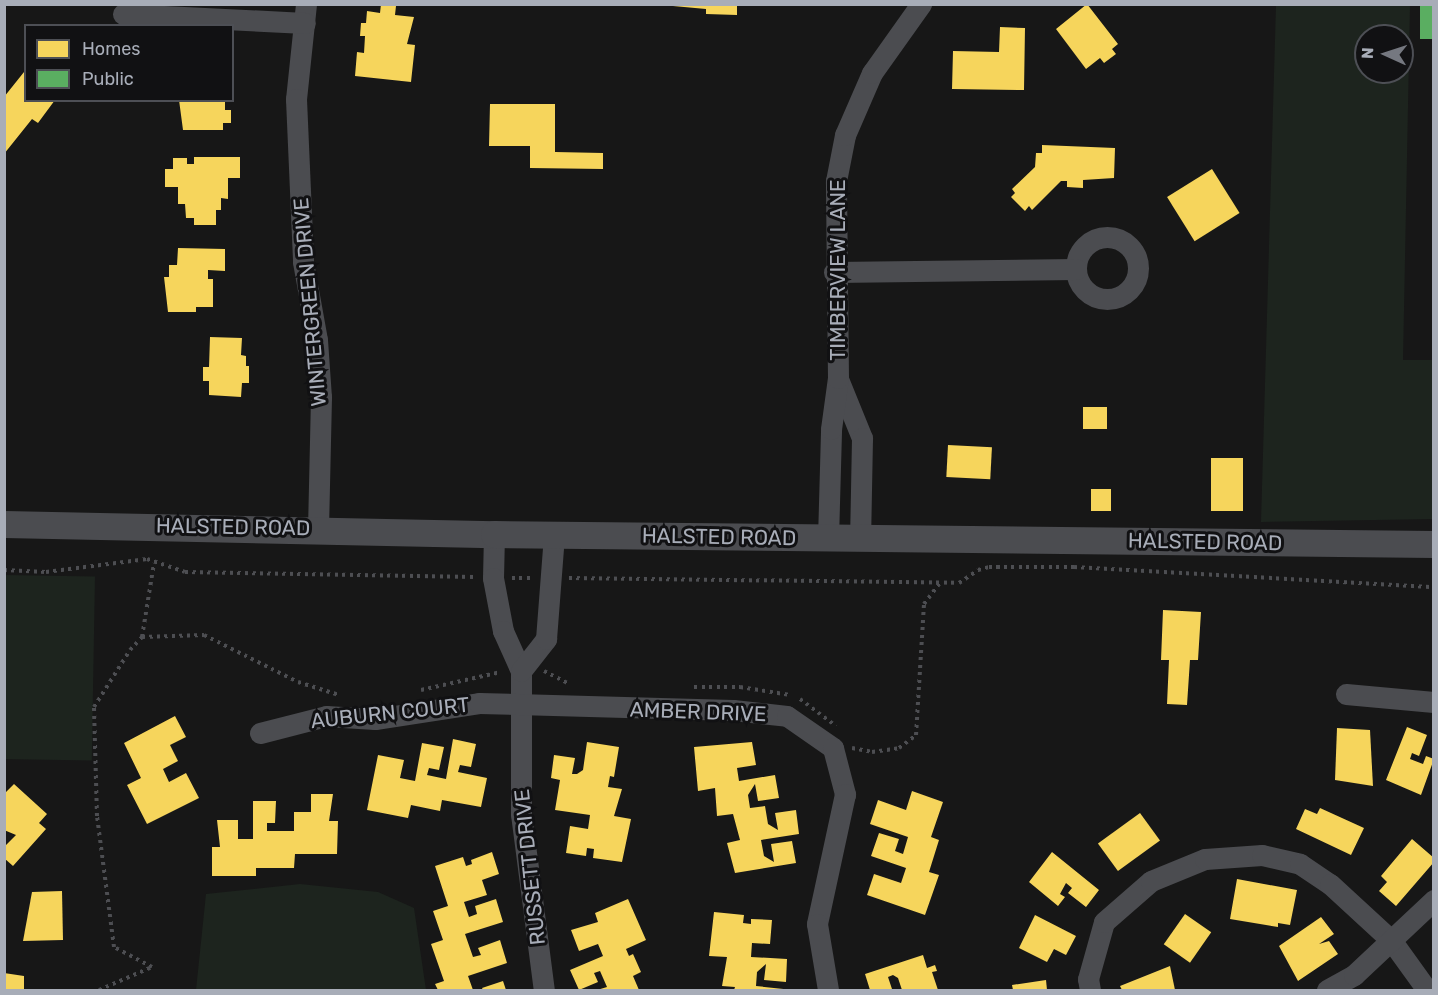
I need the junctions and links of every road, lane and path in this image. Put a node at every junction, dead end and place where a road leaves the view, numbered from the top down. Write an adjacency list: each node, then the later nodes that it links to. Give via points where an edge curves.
1 (921, 4): 5 (street, TIMBERVIEW LANE, via 872,73 845,135 836,181)
2 (123, 14): 3 (street)
3 (306, 14): 8 (street, WINTERGREEN DRIVE, via 296,99 303,262 317,340 321,397)
4 (1076, 269): 5 (street)
5 (834, 272): 6 (street, TIMBERVIEW LANE)
6 (838, 378): 11 (street, TIMBERVIEW LANE, via 831,429); 12 (street, TIMBERVIEW LANE, via 862,438)
7 (4, 524): 8 (street, HALSTED ROAD)
8 (318, 529): 9 (street, HALSTED ROAD)
9 (494, 534): 10 (street, HALSTED ROAD); 16 (street, RUSSETT DRIVE)
10 (554, 535): 11 (street, HALSTED ROAD); 17 (street)
11 (828, 539): 12 (street, HALSTED ROAD)
12 (860, 539): 13 (street, HALSTED ROAD)
13 (1434, 544)
14 (154, 562): 15 (path, via 147,559 46,573); 16 (path, via 185,572); 19 (path)
15 (4, 570)
16 (494, 578): 17 (path); 20 (street, RUSSETT DRIVE, via 503,631)
17 (553, 578): 18 (path, via 959,583 989,567 1074,567); 20 (street, via 546,639)
18 (1434, 587)
19 (142, 637)
20 (521, 670): 23 (street, RUSSETT DRIVE)
21 (1346, 694): 22 (street)
22 (1434, 702)
23 (521, 705): 24 (street, AUBURN COURT, via 479,704 375,719 326,716); 27 (street, RUSSETT DRIVE, via 521,814); 28 (street, AMBER DRIVE, via 760,711 787,716 833,748 845,794 817,924)
24 (260, 733)
25 (1434, 900): 26 (street)
26 (1391, 940): 29 (street, via 1330,884 1300,864 1262,855 1205,860 1151,880 1104,922 1088,980); 30 (street, via 1354,975); 31 (street)
27 (544, 990)
28 (828, 990)
29 (1090, 990)
30 (1327, 990)
31 (1427, 990)

